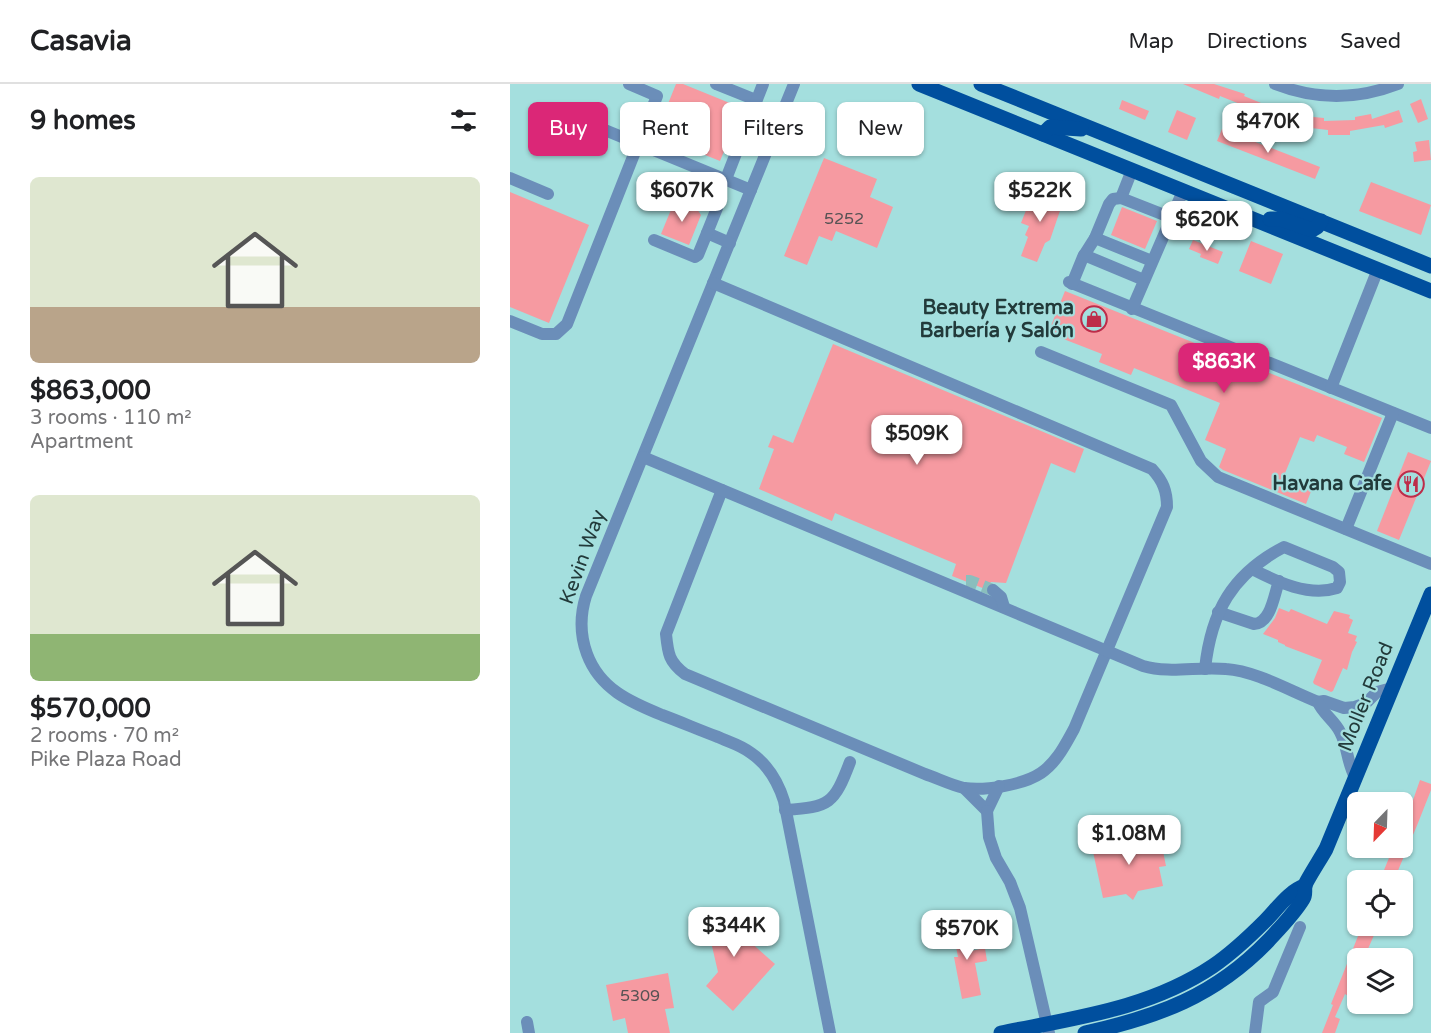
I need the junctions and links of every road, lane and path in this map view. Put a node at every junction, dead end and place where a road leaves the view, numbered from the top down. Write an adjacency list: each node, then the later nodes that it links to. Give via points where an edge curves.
1 (629, 84): 9 (street)
2 (716, 84): 10 (street)
3 (764, 84): 10 (street)
4 (794, 84): 19 (street, Kevin Way)
5 (919, 84): 12 (main road)
6 (981, 84): 11 (main road)
7 (1275, 84): 8 (street, via 1305,94 1338,97)
8 (1398, 84)
9 (659, 90)
10 (756, 100): 17 (street)
11 (1090, 129): 12 (main road, via 1052,126); 18 (main road)
12 (1043, 134): 15 (main road)
13 (633, 156): 39 (street, via 567,324 556,334 542,334)
14 (668, 156): 17 (street)
15 (1132, 170): 20 (main road); 23 (street)
16 (510, 178): 21 (street)
17 (726, 179): 19 (street)
18 (1236, 187): 20 (main road, via 1191,183); 26 (main road)
19 (751, 190): 30 (street, Kevin Way)
20 (1183, 190): 24 (street); 25 (main road)
21 (548, 194)
22 (681, 194): 27 (street, via 717,208)
23 (1121, 198): 24 (street); 28 (street, via 1109,204)
24 (1172, 218): 32 (street)
25 (1252, 218): 26 (main road, via 1281,219 1312,230); 34 (main road)
26 (1321, 221): 33 (main road)
27 (707, 233): 29 (street, via 695,257); 30 (street)
28 (1095, 238): 31 (street); 32 (street)
29 (654, 240)
30 (730, 243): 36 (street, Kevin Way)
31 (1084, 255): 35 (street); 38 (street, via 1071,283)
32 (1152, 261): 35 (street)
33 (1431, 266)
34 (1377, 269): 37 (main road); 41 (street)
35 (1144, 280): 38 (street)
36 (713, 283): 44 (street, Kevin Way); 54 (street, via 1152,469 1162,479 1167,507)
37 (1431, 291)
38 (1132, 309): 41 (street)
39 (510, 321)
40 (1041, 352): 46 (street, via 1171,405 1201,461 1218,477)
41 (1330, 388): 42 (street)
42 (1394, 413): 43 (street); 46 (street)
43 (1431, 428)
44 (643, 457): 45 (street); 64 (street, Kevin Way, via 584,604 582,639 589,660 606,685 627,700 753,754 773,777)
45 (722, 490): 52 (street, via 961,584); 58 (street, via 666,634 674,666)
46 (1346, 529): 47 (street)
47 (1431, 564)
48 (1252, 569): 49 (street); 49 (street, via 1284,547 1333,567 1339,572 1340,582 1328,591 1311,591); 53 (street)
49 (1279, 581): 53 (street, via 1261,624)
50 (993, 590): 52 (street)
51 (1431, 594): 56 (main road, Moller Road)
52 (1004, 607): 54 (street)
53 (1218, 612): 55 (street)
54 (1108, 650): 55 (street, via 1150,668); 62 (street, via 1059,755 1041,773)
55 (1205, 669): 57 (street, via 1243,672)
56 (1392, 688): 57 (street, via 1377,692 1356,707); 61 (main road, Moller Road)
57 (1318, 702): 61 (street, via 1340,732)
58 (848, 743): 59 (street); 60 (street)
59 (866, 750): 60 (street); 63 (street)
60 (850, 762): 64 (street, via 839,791 827,802)
61 (1355, 777): 66 (main road, Moller Road, via 1326,849)
62 (999, 786): 63 (street); 65 (street)
63 (964, 788): 65 (street)
64 (785, 810): 69 (street, Kevin Way)
65 (987, 811): 68 (street, via 996,858 1020,908)
66 (1305, 886): 68 (main road, via 1295,889 1235,949 1187,982 1123,1008); 71 (main road, Moller Road, via 1305,896 1286,921 1224,979 1163,1012)
67 (1300, 927): 72 (street, via 1273,992 1259,1002)
68 (1048, 1028): 70 (main road)
69 (830, 1033)
70 (1001, 1033)
71 (1085, 1033)
72 (1255, 1033)

